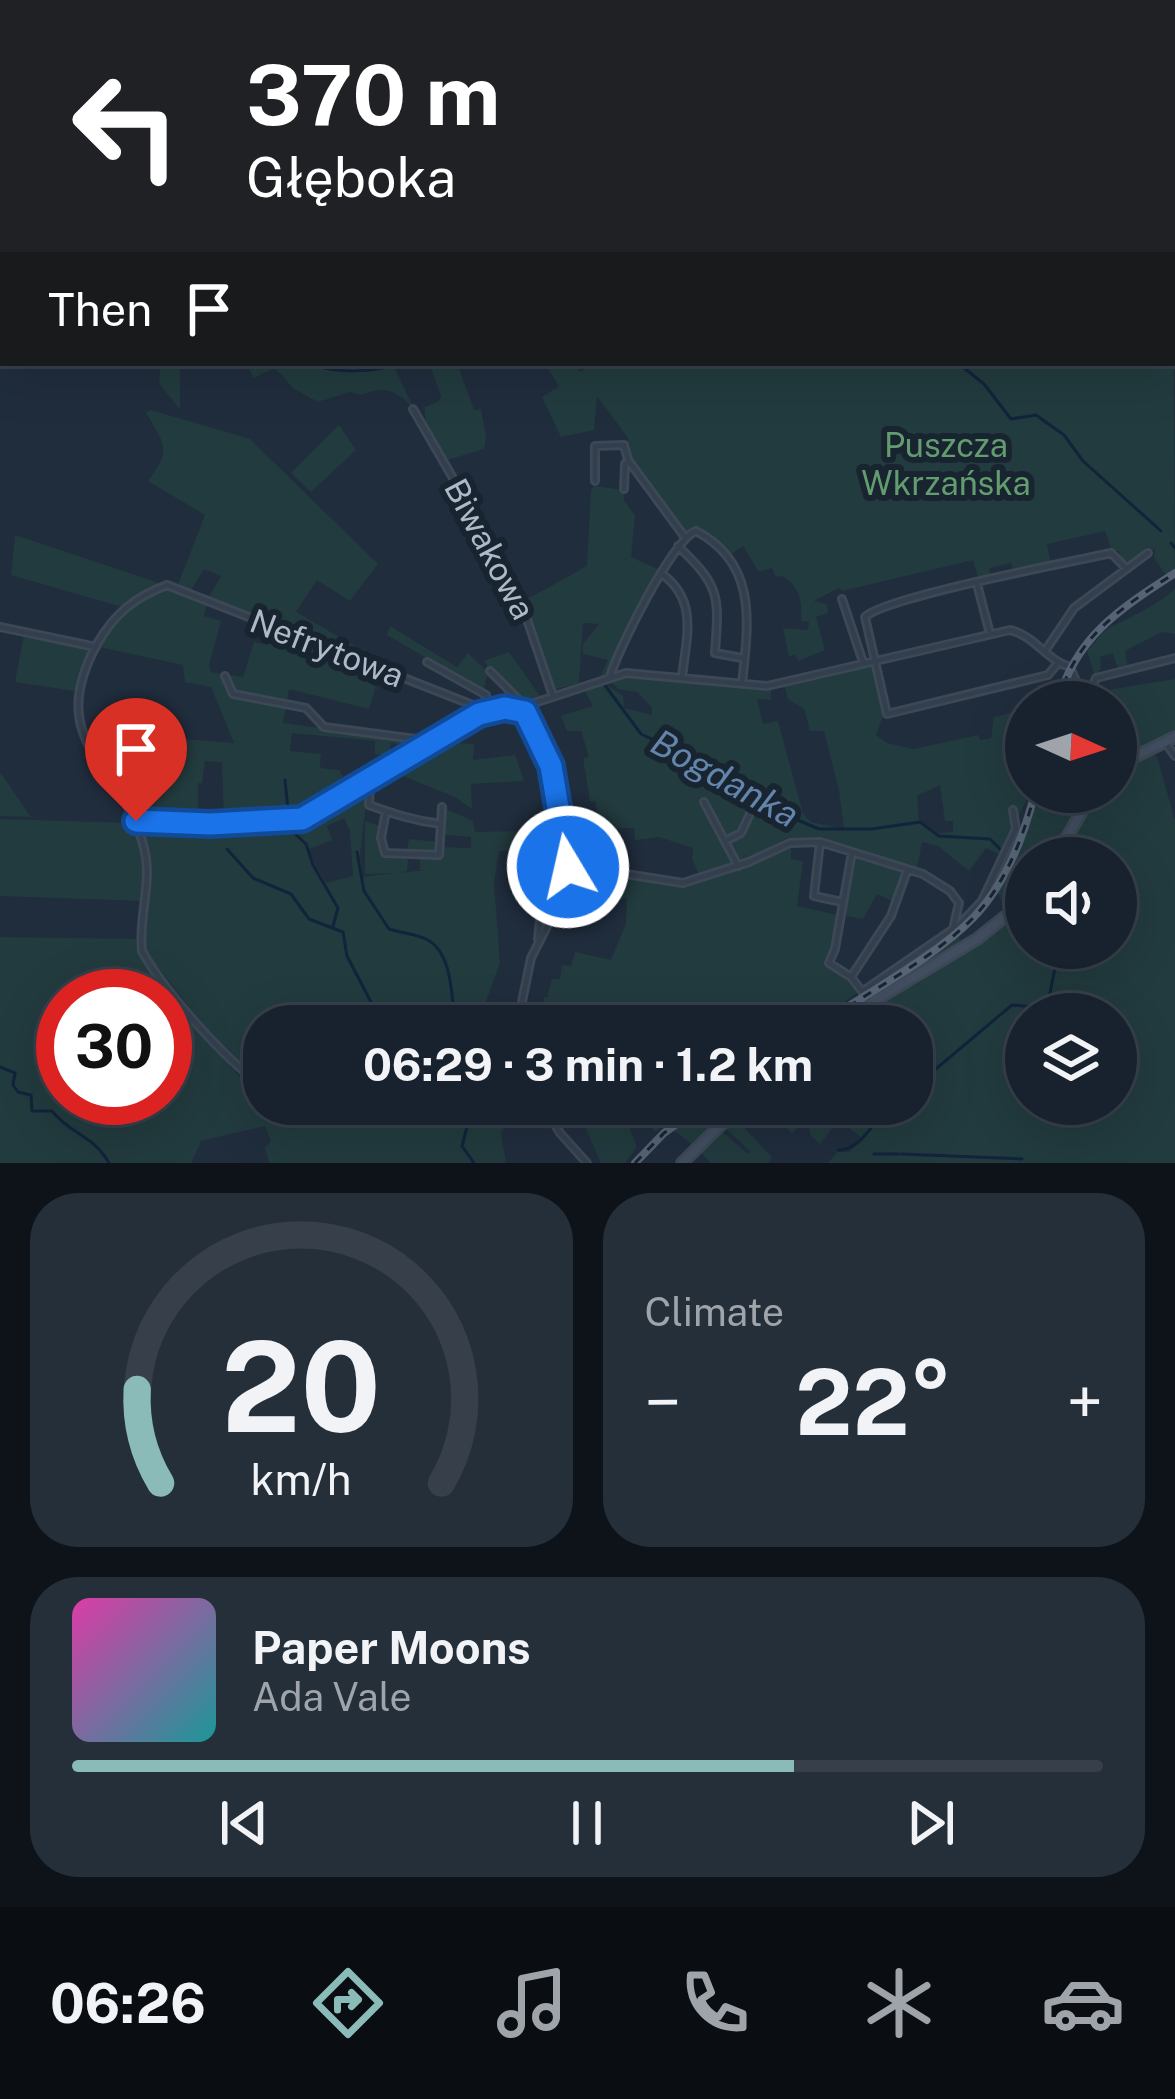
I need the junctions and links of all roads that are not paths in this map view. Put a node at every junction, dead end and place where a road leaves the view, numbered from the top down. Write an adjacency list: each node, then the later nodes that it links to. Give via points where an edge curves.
1 (413, 409): 29 (street, Biwakowa, via 516,586)
2 (630, 463): 3 (street, via 624,445 594,448); 4 (street); 5 (street)
3 (595, 481)
4 (624, 489)
5 (684, 537): 6 (street); 16 (street, via 696,531 742,584)
6 (678, 546): 9 (street); 16 (street, via 717,591 715,652)
7 (1148, 553): 8 (street)
8 (1127, 568): 10 (street, via 1112,552); 15 (street, via 1072,611)
9 (662, 574): 24 (street); 25 (street, via 688,608)
10 (977, 584): 13 (street); 18 (street, via 866,614)
11 (842, 599): 20 (street)
12 (0, 627): 14 (street)
13 (989, 633): 15 (street, via 1018,631); 18 (street)
14 (96, 647): 31 (street, Nefrytowa, via 123,609 167,585); 43 (street, via 80,688 79,727)
15 (1044, 652): 21 (street)
16 (745, 658): 28 (street)
17 (1175, 658): 27 (street)
18 (874, 661): 20 (street); 21 (street, via 887,714 1047,676)
19 (427, 662): 31 (street, via 486,695)
20 (864, 663): 28 (street, via 771,686)
21 (1058, 663): 26 (street, via 1072,668)
22 (490, 671): 30 (street)
23 (225, 676): 33 (street, via 233,694 306,708 324,728)
24 (610, 677): 25 (street); 29 (street)
25 (682, 678): 28 (street)
26 (1076, 681)
27 (1095, 681)
28 (742, 684)
29 (553, 694): 30 (street)
30 (525, 709): 31 (street); 38 (street)
31 (486, 710): 33 (street)
32 (1170, 739): 34 (street); 35 (street)
33 (431, 741): 36 (street)
34 (1137, 756)
35 (1175, 756)
36 (370, 780): 41 (street, via 369,805); 43 (street, via 294,821)
37 (725, 791): 47 (street, via 756,800 741,832)
38 (555, 798): 45 (street); 46 (street)
39 (704, 802): 47 (street)
40 (442, 807): 44 (street)
41 (386, 811): 44 (street); 44 (street, via 385,853 439,856)
42 (1013, 813): 56 (street, via 1016,829 994,880)
43 (136, 821): 64 (street, via 146,861 142,951)
44 (441, 824)
45 (562, 829): 46 (street); 50 (street)
46 (549, 830): 57 (street)
47 (725, 841): 51 (street)
48 (820, 842): 49 (street); 51 (street, via 786,844); 53 (street, via 814,896)
49 (852, 852): 52 (street); 53 (street)
50 (568, 865): 51 (street, via 680,883); 57 (street, via 559,904)
51 (737, 866)
52 (908, 868): 54 (street, via 950,891); 59 (street, via 891,916)
53 (842, 902): 59 (street, via 829,963)
54 (959, 912): 56 (street); 58 (street)
55 (1005, 917): 61 (street)
56 (965, 918): 58 (street)
57 (543, 926): 62 (street)
58 (952, 929): 60 (street)
59 (851, 976): 60 (street)
60 (863, 992): 61 (street)
61 (871, 1003): 63 (street)
62 (519, 1005)
63 (868, 1005)
64 (243, 1071)
65 (556, 1125): 67 (street)
66 (721, 1125): 68 (street)
67 (587, 1163)
68 (682, 1163)

